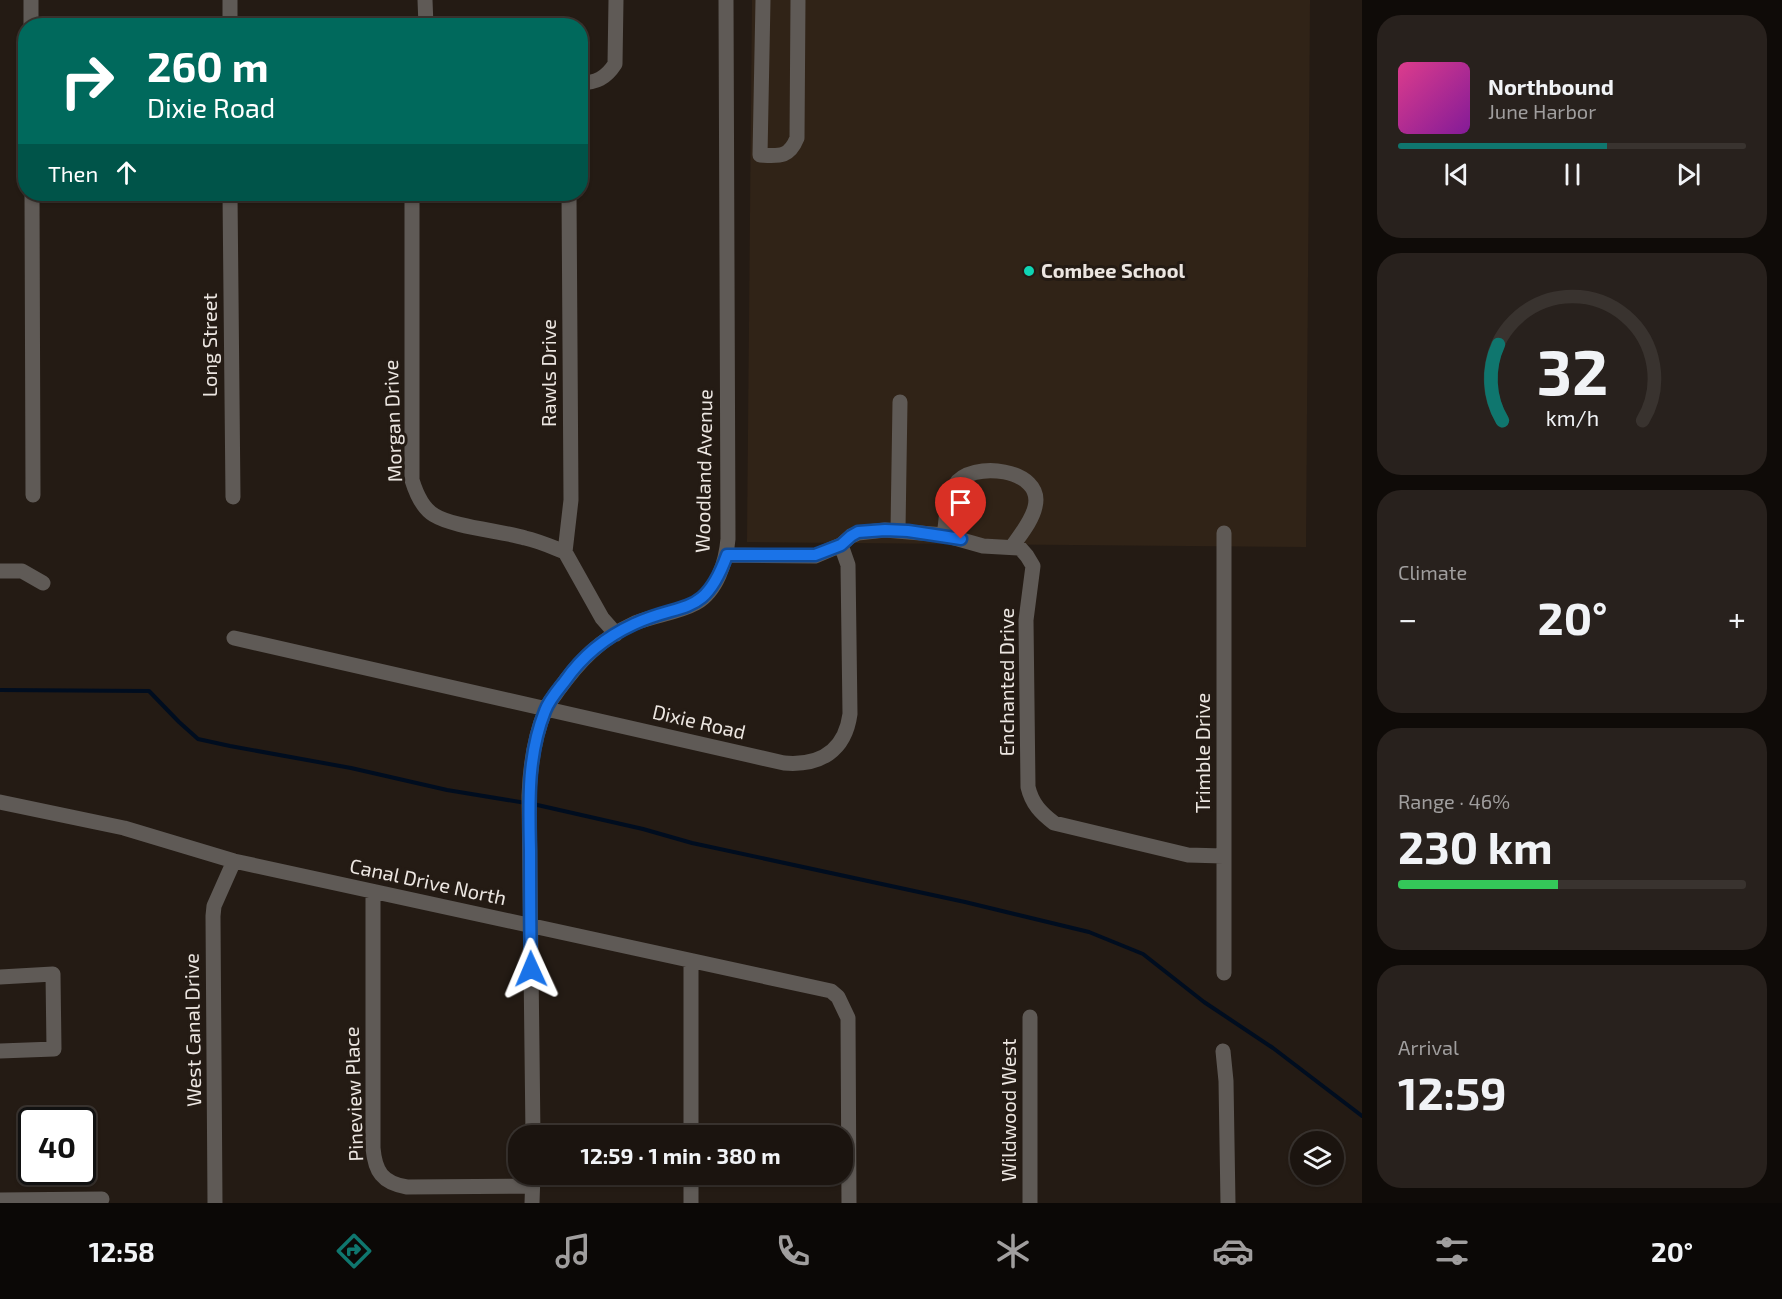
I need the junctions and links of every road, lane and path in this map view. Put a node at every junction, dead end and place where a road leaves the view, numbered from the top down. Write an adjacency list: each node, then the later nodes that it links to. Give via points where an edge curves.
1 (31, 0): 8 (street)
2 (230, 0): 9 (street)
3 (425, 0): 10 (street)
4 (616, 0): 11 (street, via 615,64 598,81)
5 (726, 0): 25 (street, Woodland Avenue)
6 (763, 0): 7 (street, via 760,156 785,155 797,138)
7 (798, 0)
8 (31, 18)
9 (230, 18)
10 (426, 18)
11 (588, 82)
12 (32, 201): 17 (street)
13 (230, 201): 18 (street, Long Street)
14 (412, 201): 24 (street, Morgan Drive, via 412,480 416,492 434,515 527,538)
15 (569, 201): 24 (street, Rawls Drive, via 571,500)
16 (900, 402): 19 (street)
17 (33, 495)
18 (233, 497)
19 (898, 530): 21 (street); 22 (street, via 858,532)
20 (1224, 533): 32 (street, Trimble Drive)
21 (944, 535): 23 (street, via 983,546); 23 (street, via 955,484 963,477 999,470 1025,479 1035,489 1035,507)
22 (841, 545): 25 (street, via 815,555); 30 (street, Dixie Road, via 848,565 850,714 842,740 824,758 806,764 784,763)
23 (1012, 547): 32 (street, Enchanted Drive, via 1020,548 1033,566 1026,620 1028,787 1038,809 1054,824 1188,855)
24 (565, 552): 28 (street, via 602,618)
25 (727, 555): 28 (street, Woodland Avenue, via 721,572 696,603 635,623)
26 (0, 571): 27 (street, via 22,571)
27 (43, 583)
28 (616, 634): 30 (street, Woodland Avenue, via 581,660)
29 (234, 638): 30 (street, Dixie Road)
30 (545, 709): 35 (street, Woodland Avenue, via 534,749 529,803)
31 (0, 802): 33 (street, Canal Drive North, via 124,828)
32 (1223, 856): 37 (street, Trimble Drive)
33 (234, 861): 34 (street, Canal Drive North); 49 (street, West Canal Drive, via 213,916)
34 (373, 892): 35 (street, Canal Drive North); 44 (street, Pineview Place, via 375,1166 398,1186)
35 (531, 926): 36 (street, Canal Drive North); 42 (street, Woodland Avenue)
36 (691, 961): 43 (street); 52 (street, Canal Drive North, via 831,991 843,1004 848,1018)
37 (1224, 973)
38 (0, 977): 40 (street, via 53,974 54,1048)
39 (1030, 1017): 53 (street, Wildwood West)
40 (0, 1050)
41 (1223, 1051): 54 (street)
42 (533, 1125)
43 (691, 1125)
44 (508, 1181)
45 (532, 1185): 50 (street)
46 (691, 1185): 51 (street)
47 (102, 1199): 48 (street)
48 (0, 1200)
49 (214, 1203)
50 (532, 1203)
51 (691, 1203)
52 (849, 1203)
53 (1030, 1203)
54 (1228, 1203)

